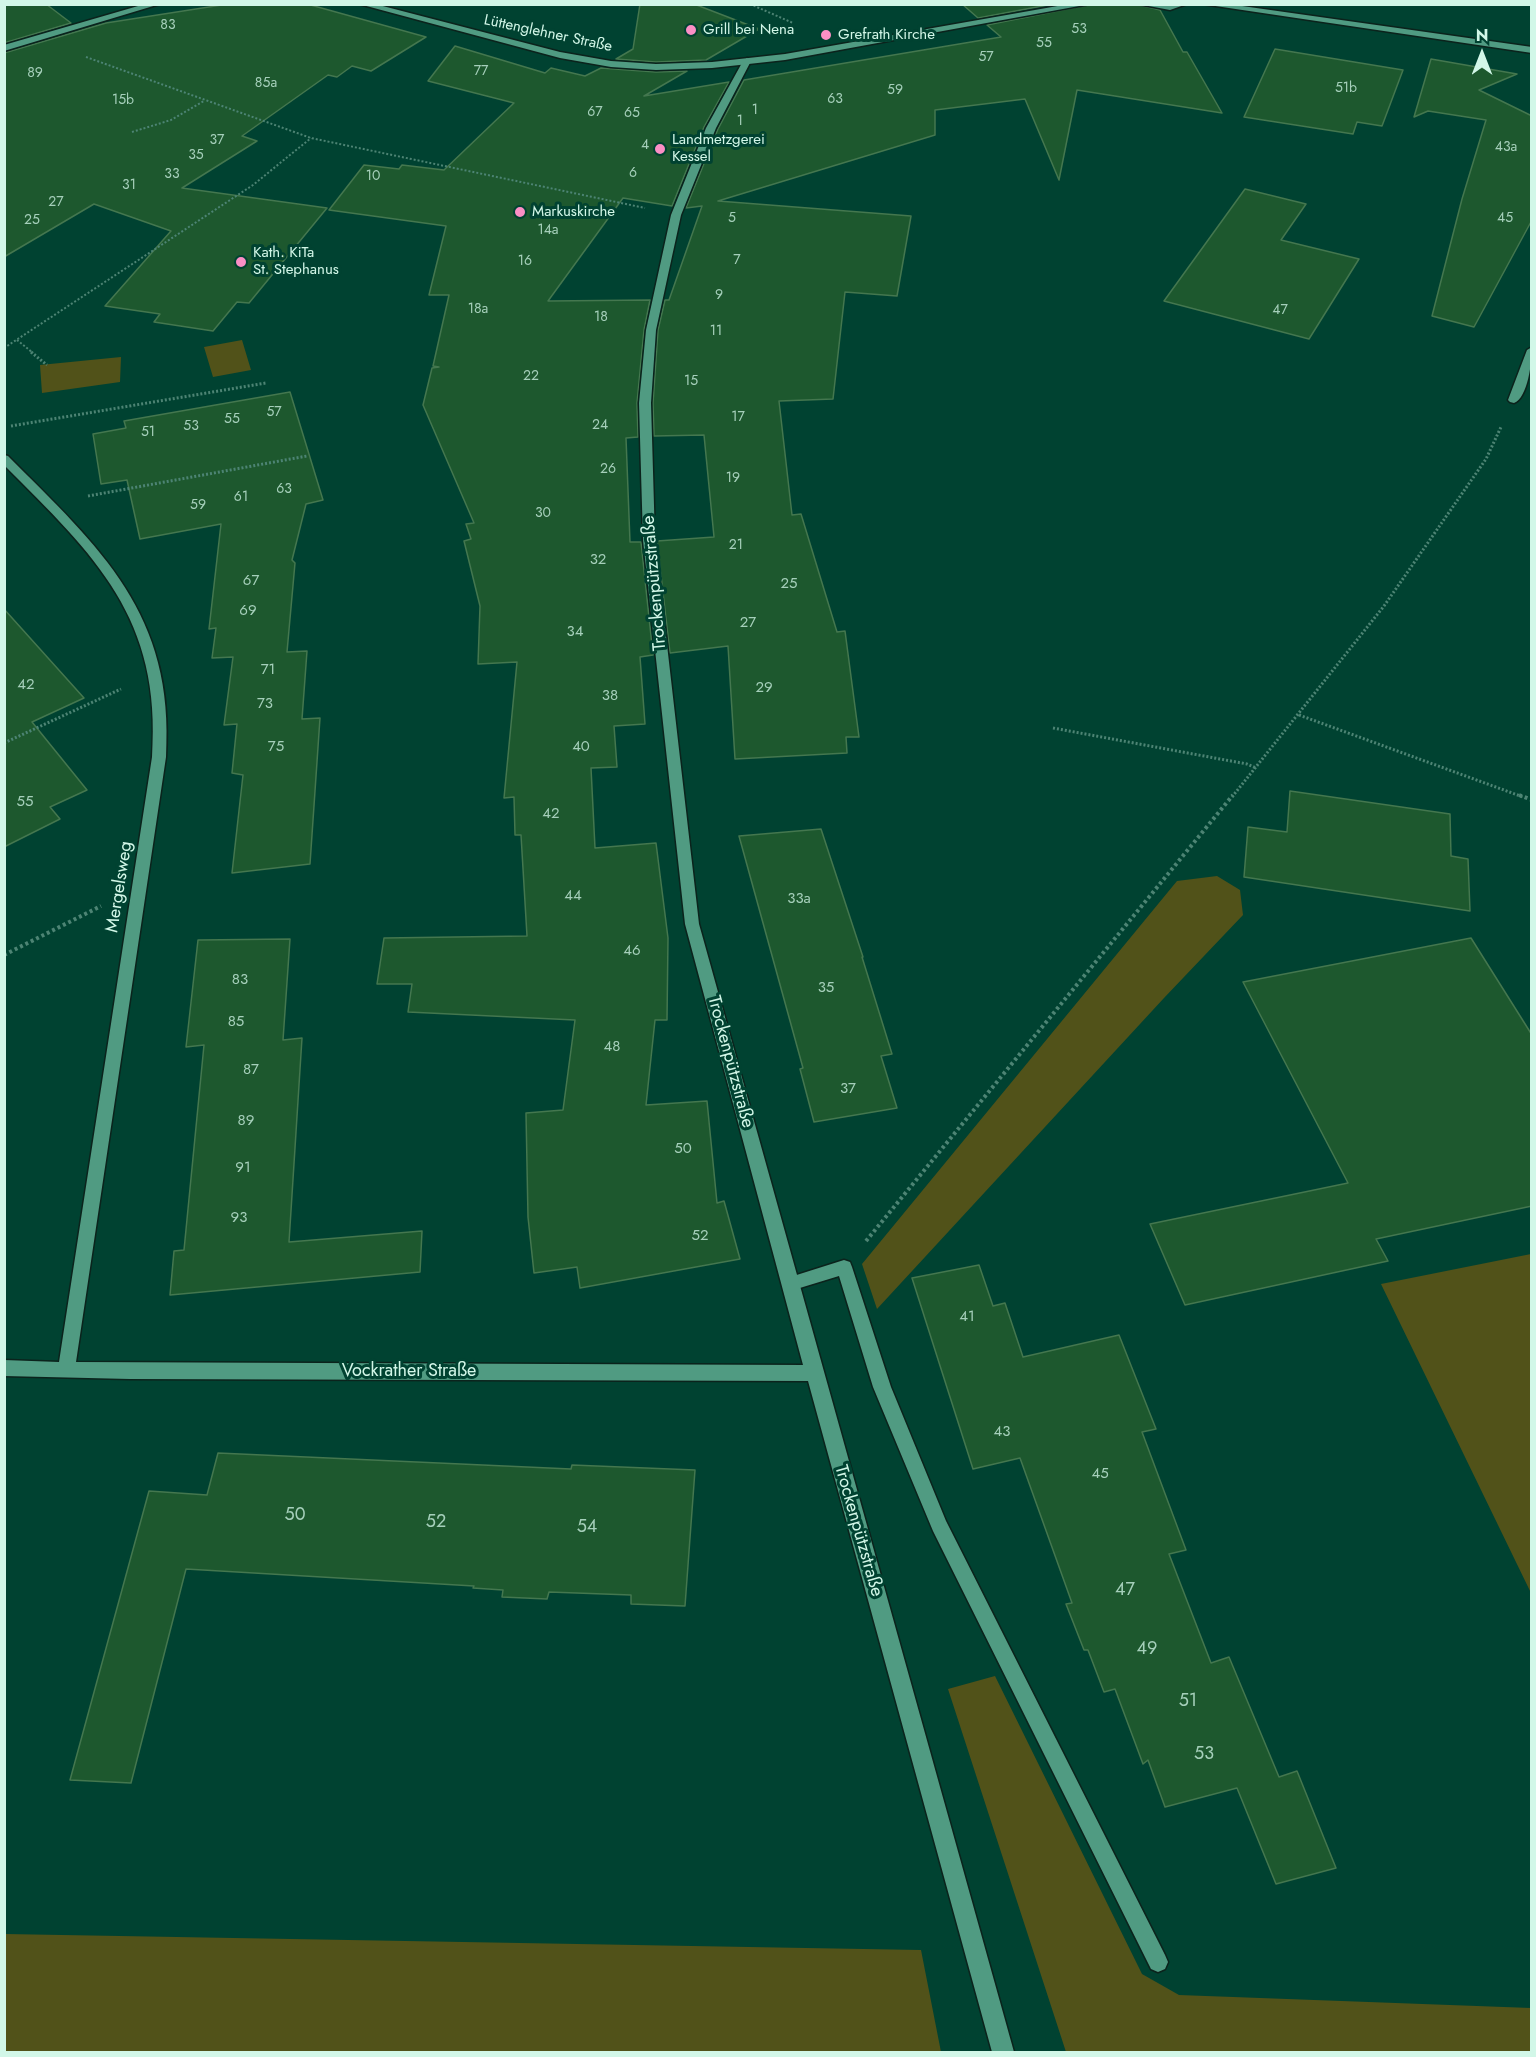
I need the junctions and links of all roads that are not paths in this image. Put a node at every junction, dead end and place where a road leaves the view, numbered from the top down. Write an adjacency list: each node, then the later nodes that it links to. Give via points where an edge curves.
1 (156, 4): 7 (street)
2 (363, 4): 9 (street, Lüttenglehner Straße, via 560,55 611,64 682,67)
3 (1086, 4): 9 (street, Lüttenglehner Straße)
4 (1142, 4): 5 (street)
5 (1183, 4)
6 (1206, 4): 8 (street)
7 (4, 48)
8 (1532, 50)
9 (747, 61): 13 (street, Trockenpützstraße, via 711,128 676,215 651,330 645,403 649,540 692,924)
10 (1532, 350): 11 (street)
11 (1514, 400)
12 (4, 458): 15 (street, Mergelsweg, via 118,580 147,640 160,712 159,757)
13 (790, 1284): 16 (street, Trockenpützstraße); 17 (street, via 844,1268 882,1388 939,1525)
14 (4, 1368): 15 (street, Vockrather Straße)
15 (66, 1370): 16 (street, Vockrather Straße)
16 (814, 1373): 18 (street, Trockenpützstraße)
17 (1158, 1962)
18 (1003, 2052)

